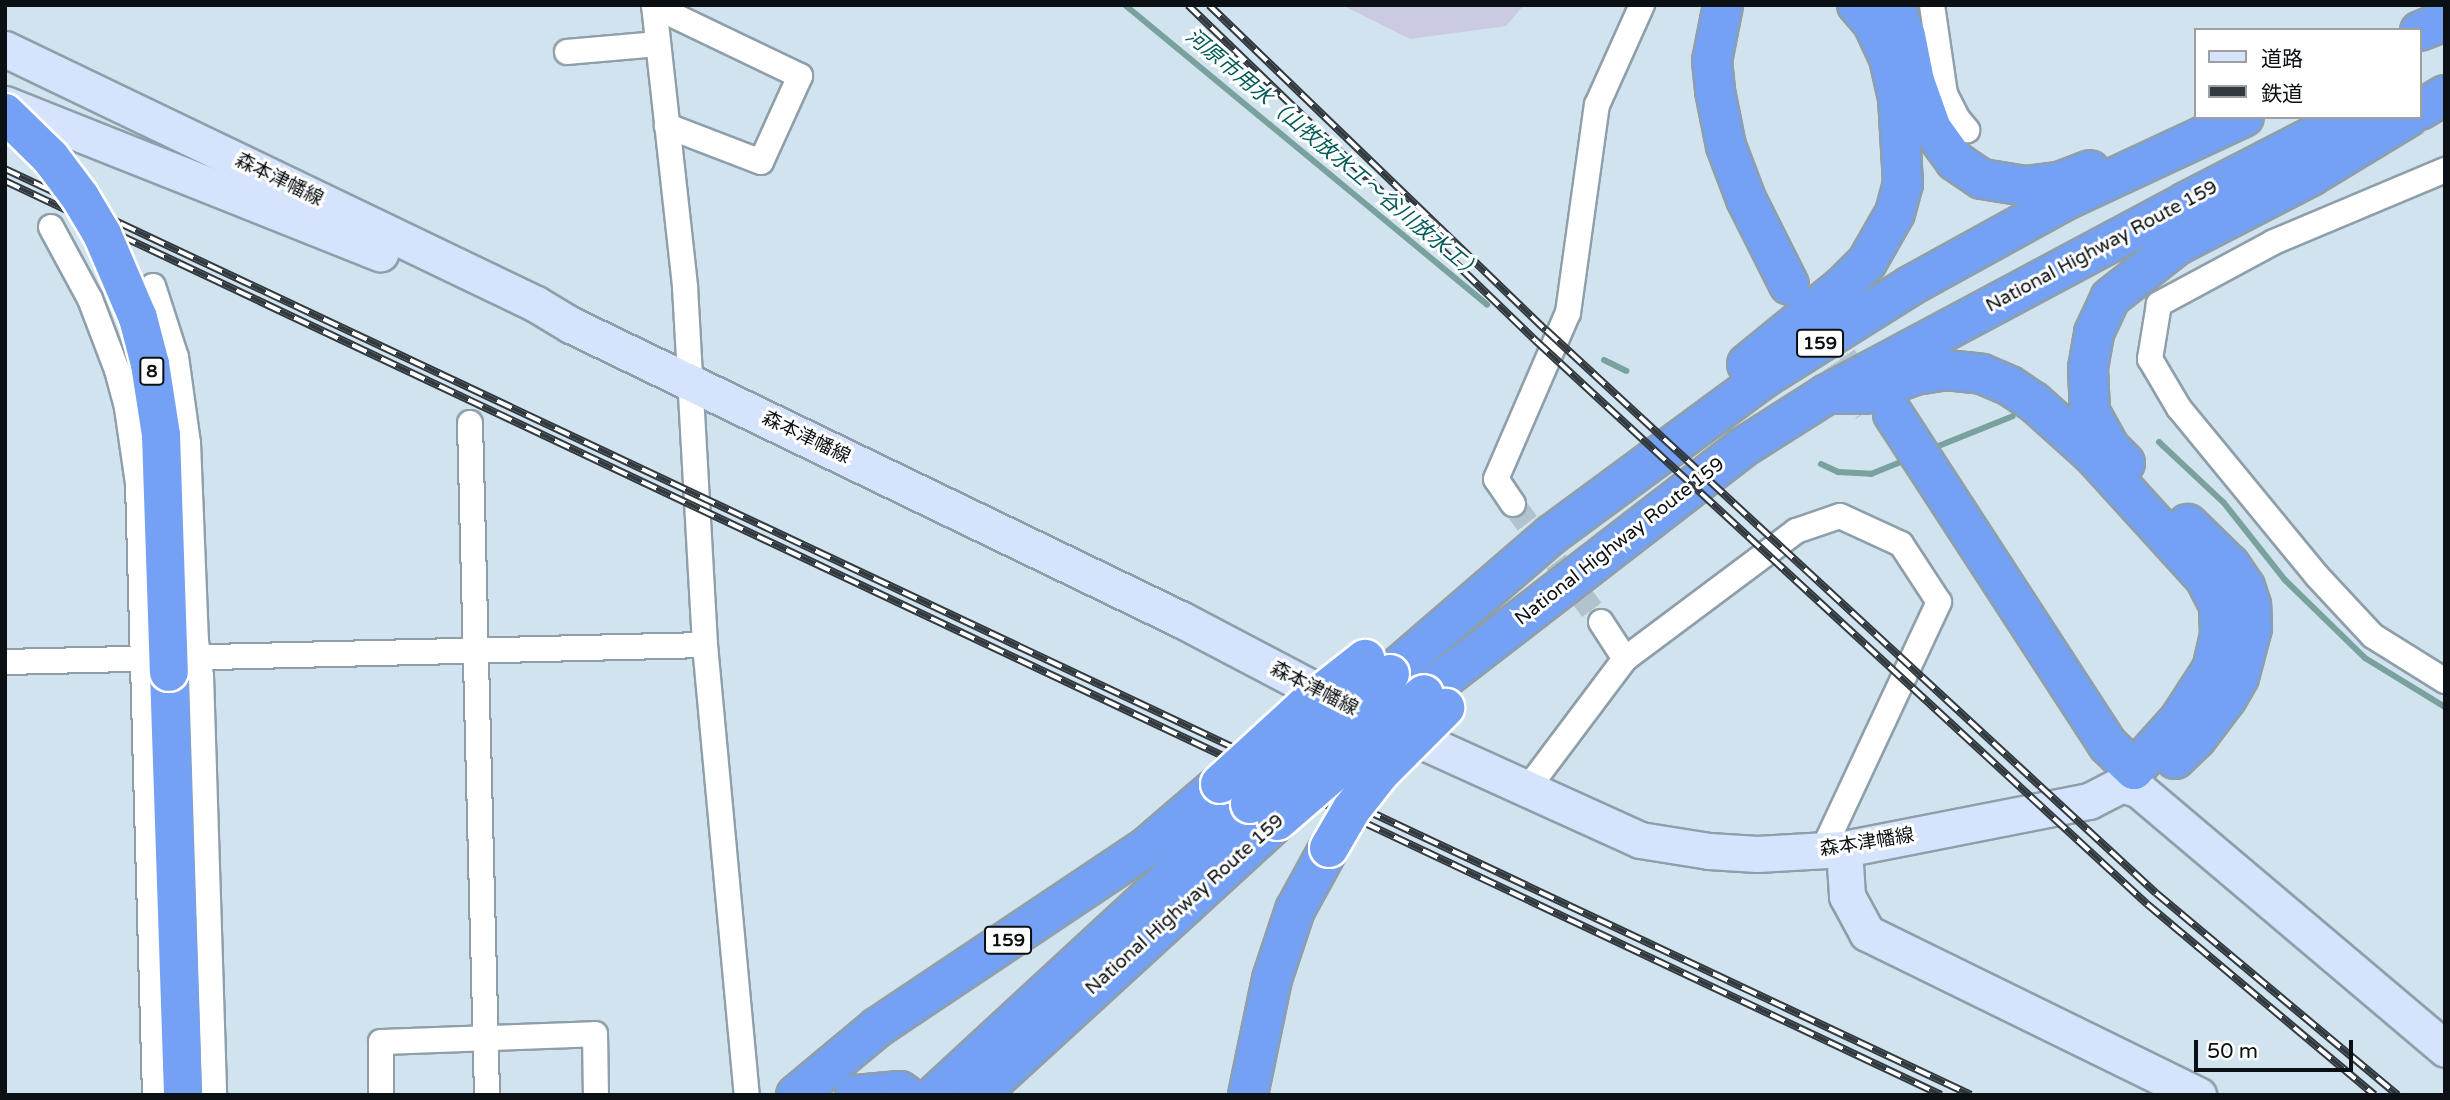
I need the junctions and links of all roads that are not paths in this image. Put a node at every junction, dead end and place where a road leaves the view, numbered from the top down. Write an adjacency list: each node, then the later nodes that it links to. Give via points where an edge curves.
1 (1642, 5): 37 (street, via 1597,105 1568,313 1496,479)
2 (1723, 5): 3 (highway, via 1712,61 1726,146 1746,199 1796,282 1734,135 1728,67 1732,26)
3 (1741, 5)
4 (1857, 5): 38 (highway, 159, via 1872,22 1889,58 1898,98 1903,184 1883,236 1843,286 1596,484)
5 (1894, 5): 21 (highway, via 1932,129 1955,162 1982,179 2025,186 2059,182)
6 (1932, 5): 26 (street, via 1945,94)
7 (654, 6): 12 (street); 25 (street, via 800,76 761,162)
8 (2445, 21): 9 (highway)
9 (2422, 30)
10 (2445, 34): 11 (highway)
11 (2422, 43)
12 (658, 44): 14 (street); 25 (street)
13 (5, 49): 30 (main road, 森本津幡線, via 536,304)
14 (568, 52)
15 (2445, 72): 16 (highway)
16 (2422, 82)
17 (2445, 95): 19 (highway)
18 (5, 104): 30 (main road, 森本津幡線, via 534,314)
19 (2422, 109)
20 (5, 113): 44 (highway, 8, bridge, via 50,157 80,197 102,234 138,318 161,435)
21 (2208, 119)
22 (2240, 119): 38 (highway, National Highway Route 159 / 159, via 2066,200 1910,286 1764,378)
23 (2347, 119): 34 (highway, National Highway Route 159 / 159)
24 (2405, 119): 47 (highway, via 2311,176 2176,246 2110,299 2094,332 2088,368 2090,412 2110,448 2230,565 2251,605 2249,649 2227,698 2196,739)
25 (667, 126): 33 (street, via 685,287)
26 (1967, 130)
27 (2445, 170): 45 (street, via 2274,242 2159,304 2150,359 2179,408 2317,576 2374,636)
28 (51, 228): 32 (street)
29 (153, 286): 31 (street)
30 (550, 315): 33 (main road, 森本津幡線)
31 (164, 318): 32 (street); 44 (street, via 185,408)
32 (104, 332): 44 (street, via 127,408 138,483 142,561)
33 (689, 381): 40 (street); 48 (main road, 森本津幡線, via 1182,620 1321,694)
34 (1827, 394): 46 (highway, National Highway Route 159 / 159, via 1742,448); 47 (highway, via 1866,394 1915,375 1946,370 1982,374 2010,386 2092,454 2205,578 2219,606 2220,635 2211,669)
35 (1887, 418): 47 (highway)
36 (470, 423): 41 (street)
37 (1513, 504)
38 (1551, 536): 49 (highway, National Highway Route 159 / 159, bridge, via 1436,633 1378,667)
39 (1601, 622): 42 (street)
40 (705, 645): 41 (street); 60 (street)
41 (476, 650): 44 (street); 51 (street)
42 (1625, 659): 48 (street); 50 (street, via 1796,531 1840,516 1901,544 1939,602)
43 (5, 662): 44 (street)
44 (170, 663): 54 (street, via 153,827); 55 (highway, 8); 56 (street, via 198,826)
45 (2445, 681)
46 (1434, 701): 49 (highway, National Highway Route 159 / 159, bridge); 65 (highway, 159, bridge, via 1351,810 1295,909 1272,979)
47 (2132, 782): 50 (main road, 森本津幡線, via 2090,801); 52 (main road)
48 (1528, 788): 50 (main road, 森本津幡線, via 1640,840 1709,851)
49 (1249, 803): 53 (highway, National Highway Route 159 / 159); 61 (highway, 159, via 1147,847 878,1027)
50 (1833, 850): 66 (main road, via 1847,896 1867,933)
51 (485, 1038): 57 (street, via 381,1042); 58 (street); 59 (street, via 595,1034)
52 (2445, 1049)
53 (990, 1069): 64 (highway, National Highway Route 159 / 159)
54 (155, 1095)
55 (183, 1095)
56 (214, 1095)
57 (381, 1095)
58 (487, 1095)
59 (596, 1095)
60 (747, 1095)
61 (796, 1095)
62 (855, 1095): 63 (highway, via 900,1091)
63 (906, 1095)
64 (935, 1095)
65 (1248, 1095)
66 (2198, 1095)

